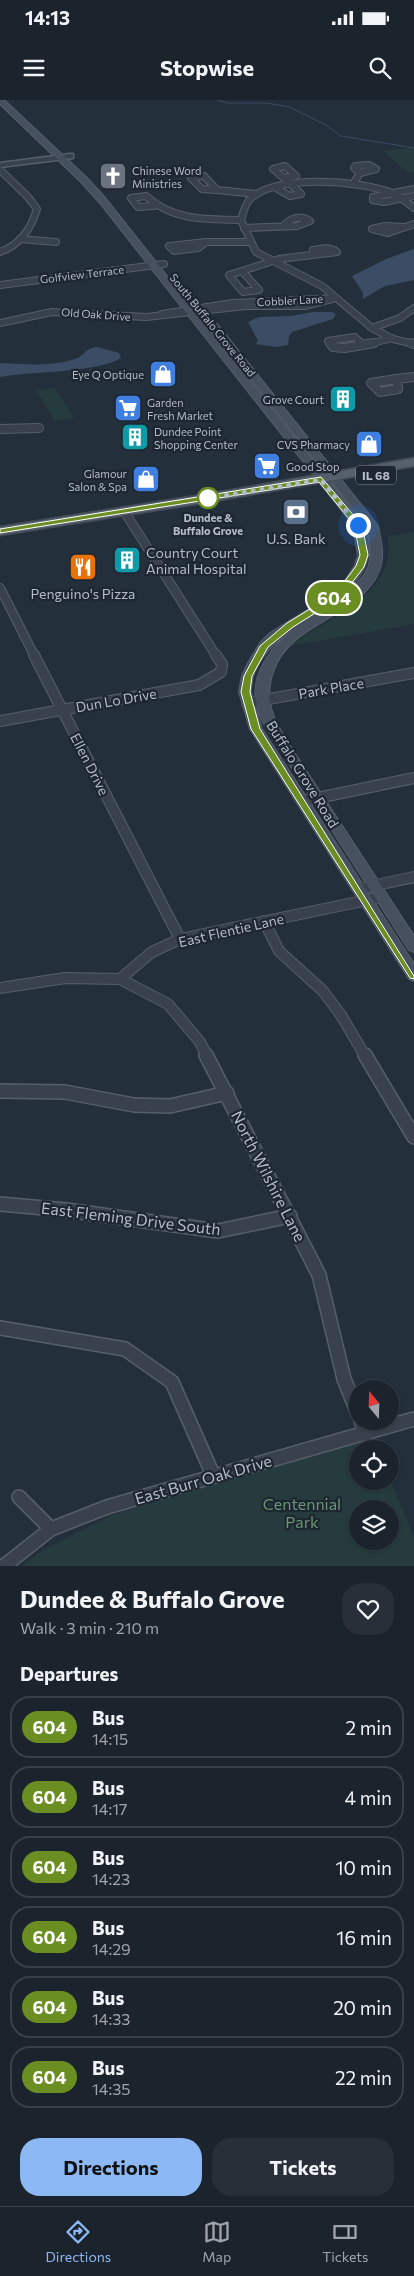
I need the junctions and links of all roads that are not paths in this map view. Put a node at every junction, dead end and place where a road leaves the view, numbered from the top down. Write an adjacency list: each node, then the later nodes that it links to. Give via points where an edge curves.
1 (0, 100): 4 (main road, South Buffalo Grove Road)
2 (9, 100): 3 (main road, South Buffalo Grove Road)
3 (70, 156): 4 (street); 32 (main road, South Buffalo Grove Road, via 102,187)
4 (60, 157): 5 (street); 33 (main road, South Buffalo Grove Road, via 103,201)
5 (0, 164)
6 (0, 170): 25 (street, via 37,209)
7 (360, 173): 9 (street)
8 (282, 178): 10 (street)
9 (353, 184): 10 (street, via 314,182); 14 (street)
10 (291, 185): 11 (street); 11 (street, via 301,194 290,196)
11 (276, 188): 15 (street)
12 (414, 189): 14 (street)
13 (218, 191): 15 (street)
14 (392, 193): 17 (street); 17 (street, via 373,197 373,200)
15 (256, 194): 20 (street, via 249,200)
16 (414, 196): 17 (street)
17 (400, 199): 19 (street)
18 (154, 206): 20 (street, via 175,215)
19 (414, 208)
20 (241, 220): 24 (street)
21 (286, 224): 24 (street)
22 (414, 224): 23 (street)
23 (405, 227)
24 (244, 228): 28 (street)
25 (20, 240): 26 (street); 29 (street)
26 (56, 242)
27 (206, 242): 28 (street)
28 (250, 242): 31 (street, via 256,252)
29 (0, 252)
30 (313, 254): 31 (street)
31 (272, 261): 34 (street); 36 (street, via 322,286)
32 (164, 264): 33 (street, Golfview Terrace); 38 (main road, South Buffalo Grove Road)
33 (153, 265): 35 (street, Golfview Terrace); 38 (main road, South Buffalo Grove Road)
34 (242, 271)
35 (0, 285)
36 (336, 298): 38 (street, Cobbler Lane, via 242,303); 40 (street)
37 (414, 308): 40 (street)
38 (196, 310): 39 (street, Old Oak Drive, via 116,317 52,312); 50 (main road, South Buffalo Grove Road)
39 (0, 323)
40 (372, 328): 41 (street)
41 (392, 338): 42 (street); 43 (street)
42 (414, 344)
43 (362, 345)
44 (414, 377): 45 (street)
45 (397, 379)
46 (40, 428): 47 (street)
47 (0, 429)
48 (414, 462): 50 (main road, IL 68)
49 (414, 469): 50 (main road, IL 68)
50 (330, 479): 51 (main road, IL 68); 54 (main road, South Buffalo Grove Road, via 358,525 364,555 360,567 338,595 274,636); 56 (main road, South Buffalo Grove Road, via 372,526 379,552 374,571 345,602 292,635 282,645 271,659)
51 (124, 512): 52 (main road, IL 68); 58 (street, Dun Lo Drive, via 222,664 221,672 199,684)
52 (0, 531)
53 (0, 588): 58 (street, Ellen Drive)
54 (254, 662): 57 (main road, Buffalo Grove Road, via 245,692)
55 (414, 673): 56 (street, Park Place)
56 (262, 701): 57 (street, Park Place); 61 (main road, Buffalo Grove Road)
57 (248, 704): 61 (main road, Buffalo Grove Road, via 256,729)
58 (62, 709): 59 (street, Dun Lo Drive); 66 (street, Ellen Drive)
59 (0, 721)
60 (414, 778): 61 (street)
61 (310, 800): 63 (main road, Buffalo Grove Road); 64 (main road, Buffalo Grove Road)
62 (414, 877): 63 (street, East Flentie Lane)
63 (378, 891): 64 (street, East Flentie Lane); 67 (main road, Buffalo Grove Road)
64 (362, 895): 65 (street, East Flentie Lane); 68 (main road, Buffalo Grove Road)
65 (264, 921): 66 (street, East Flentie Lane); 73 (street, via 279,950 323,991 341,1015)
66 (180, 939): 69 (street, East Flentie Lane, via 152,952)
67 (414, 947)
68 (413, 971)
69 (120, 979): 70 (street, via 65,978); 72 (street, North Wilshire Lane, via 168,1004 200,1042)
70 (0, 988)
71 (0, 1091): 72 (street, via 65,1092 134,1105 170,1106)
72 (227, 1093): 75 (street, North Wilshire Lane)
73 (414, 1138)
74 (0, 1204): 75 (street, East Fleming Drive South, via 218,1231)
75 (290, 1216): 77 (street, North Wilshire Lane, via 319,1275)
76 (0, 1328): 81 (street, via 125,1349 172,1382)
77 (349, 1392)
78 (414, 1420): 79 (street, East Burr Oak Drive)
79 (399, 1422)
80 (357, 1430): 81 (street, East Burr Oak Drive)
81 (213, 1475): 83 (street, East Burr Oak Drive, via 107,1507)
82 (19, 1496): 83 (street)
83 (52, 1529): 84 (street, East Burr Oak Drive)
84 (4, 1566)

